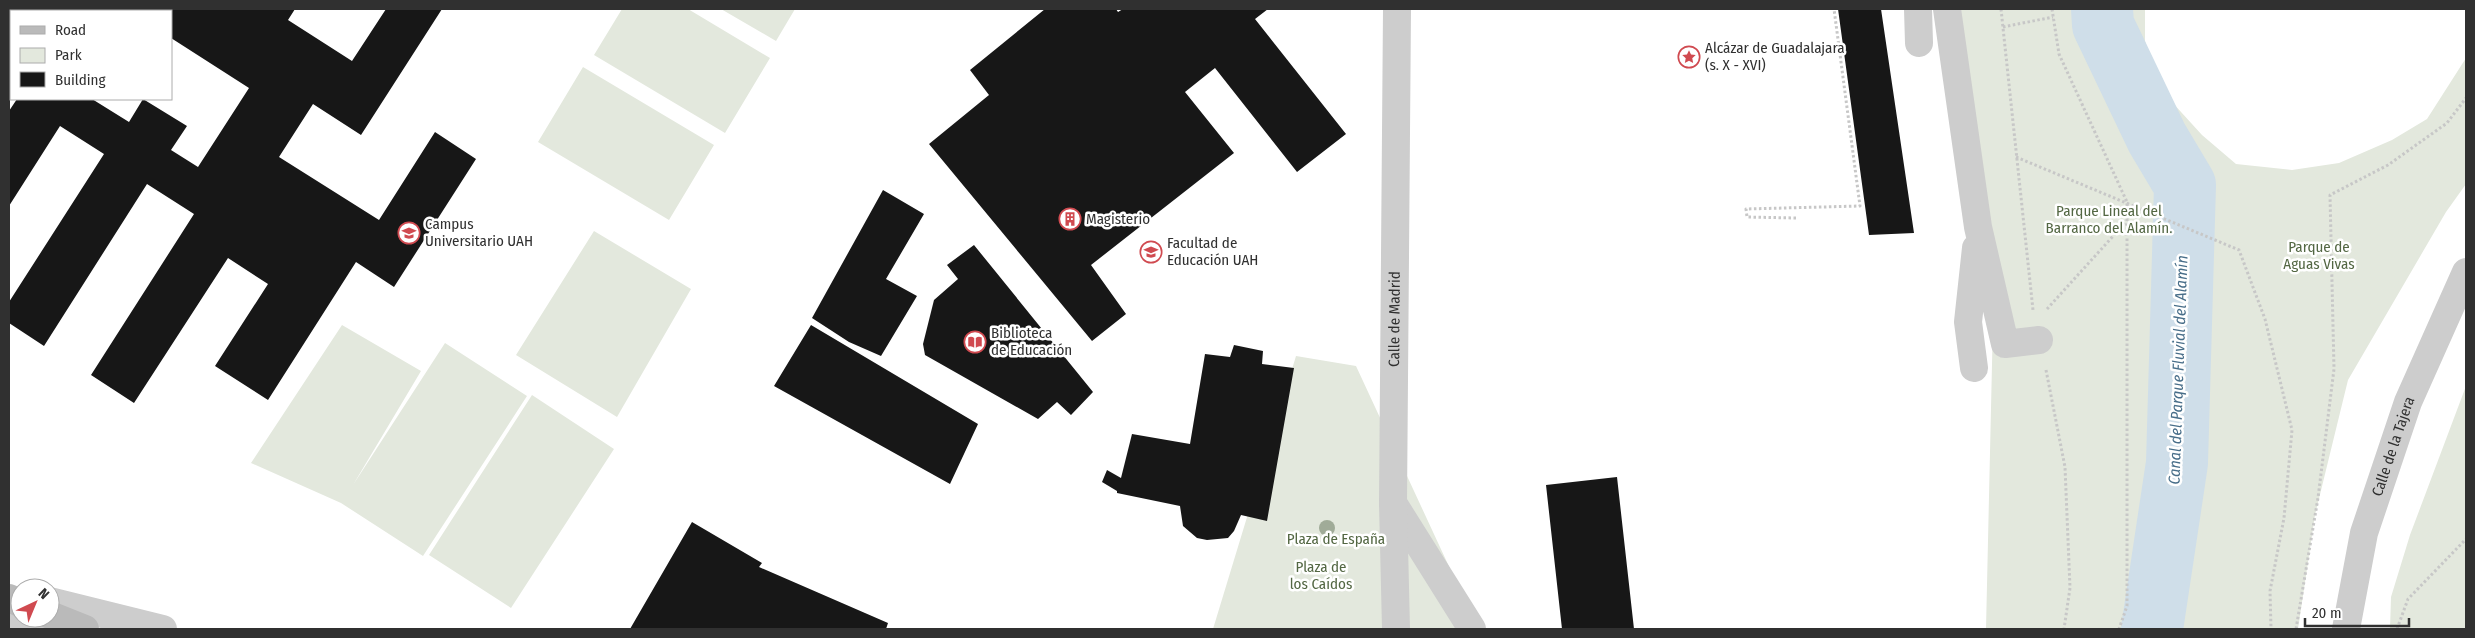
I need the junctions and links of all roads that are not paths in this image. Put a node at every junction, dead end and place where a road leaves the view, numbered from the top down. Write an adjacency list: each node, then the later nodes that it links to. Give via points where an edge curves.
1 (1397, 9): 9 (street, Calle de Madrid)
2 (1918, 9): 4 (street)
3 (1947, 9): 5 (street)
4 (1920, 42)
5 (1978, 227): 7 (street, via 2004,344); 8 (street, via 1968,322)
6 (2466, 272): 18 (street, Calle de la Tajera, via 2408,402 2364,533)
7 (2041, 327)
8 (1974, 368)
9 (1393, 503): 16 (street, Calle de Madrid); 17 (street)
10 (60, 603): 15 (street)
11 (9, 612): 13 (street)
12 (60, 619): 14 (main road)
13 (34, 629)
14 (85, 629)
15 (163, 629)
16 (1396, 629)
17 (1472, 629)
18 (2346, 629)

